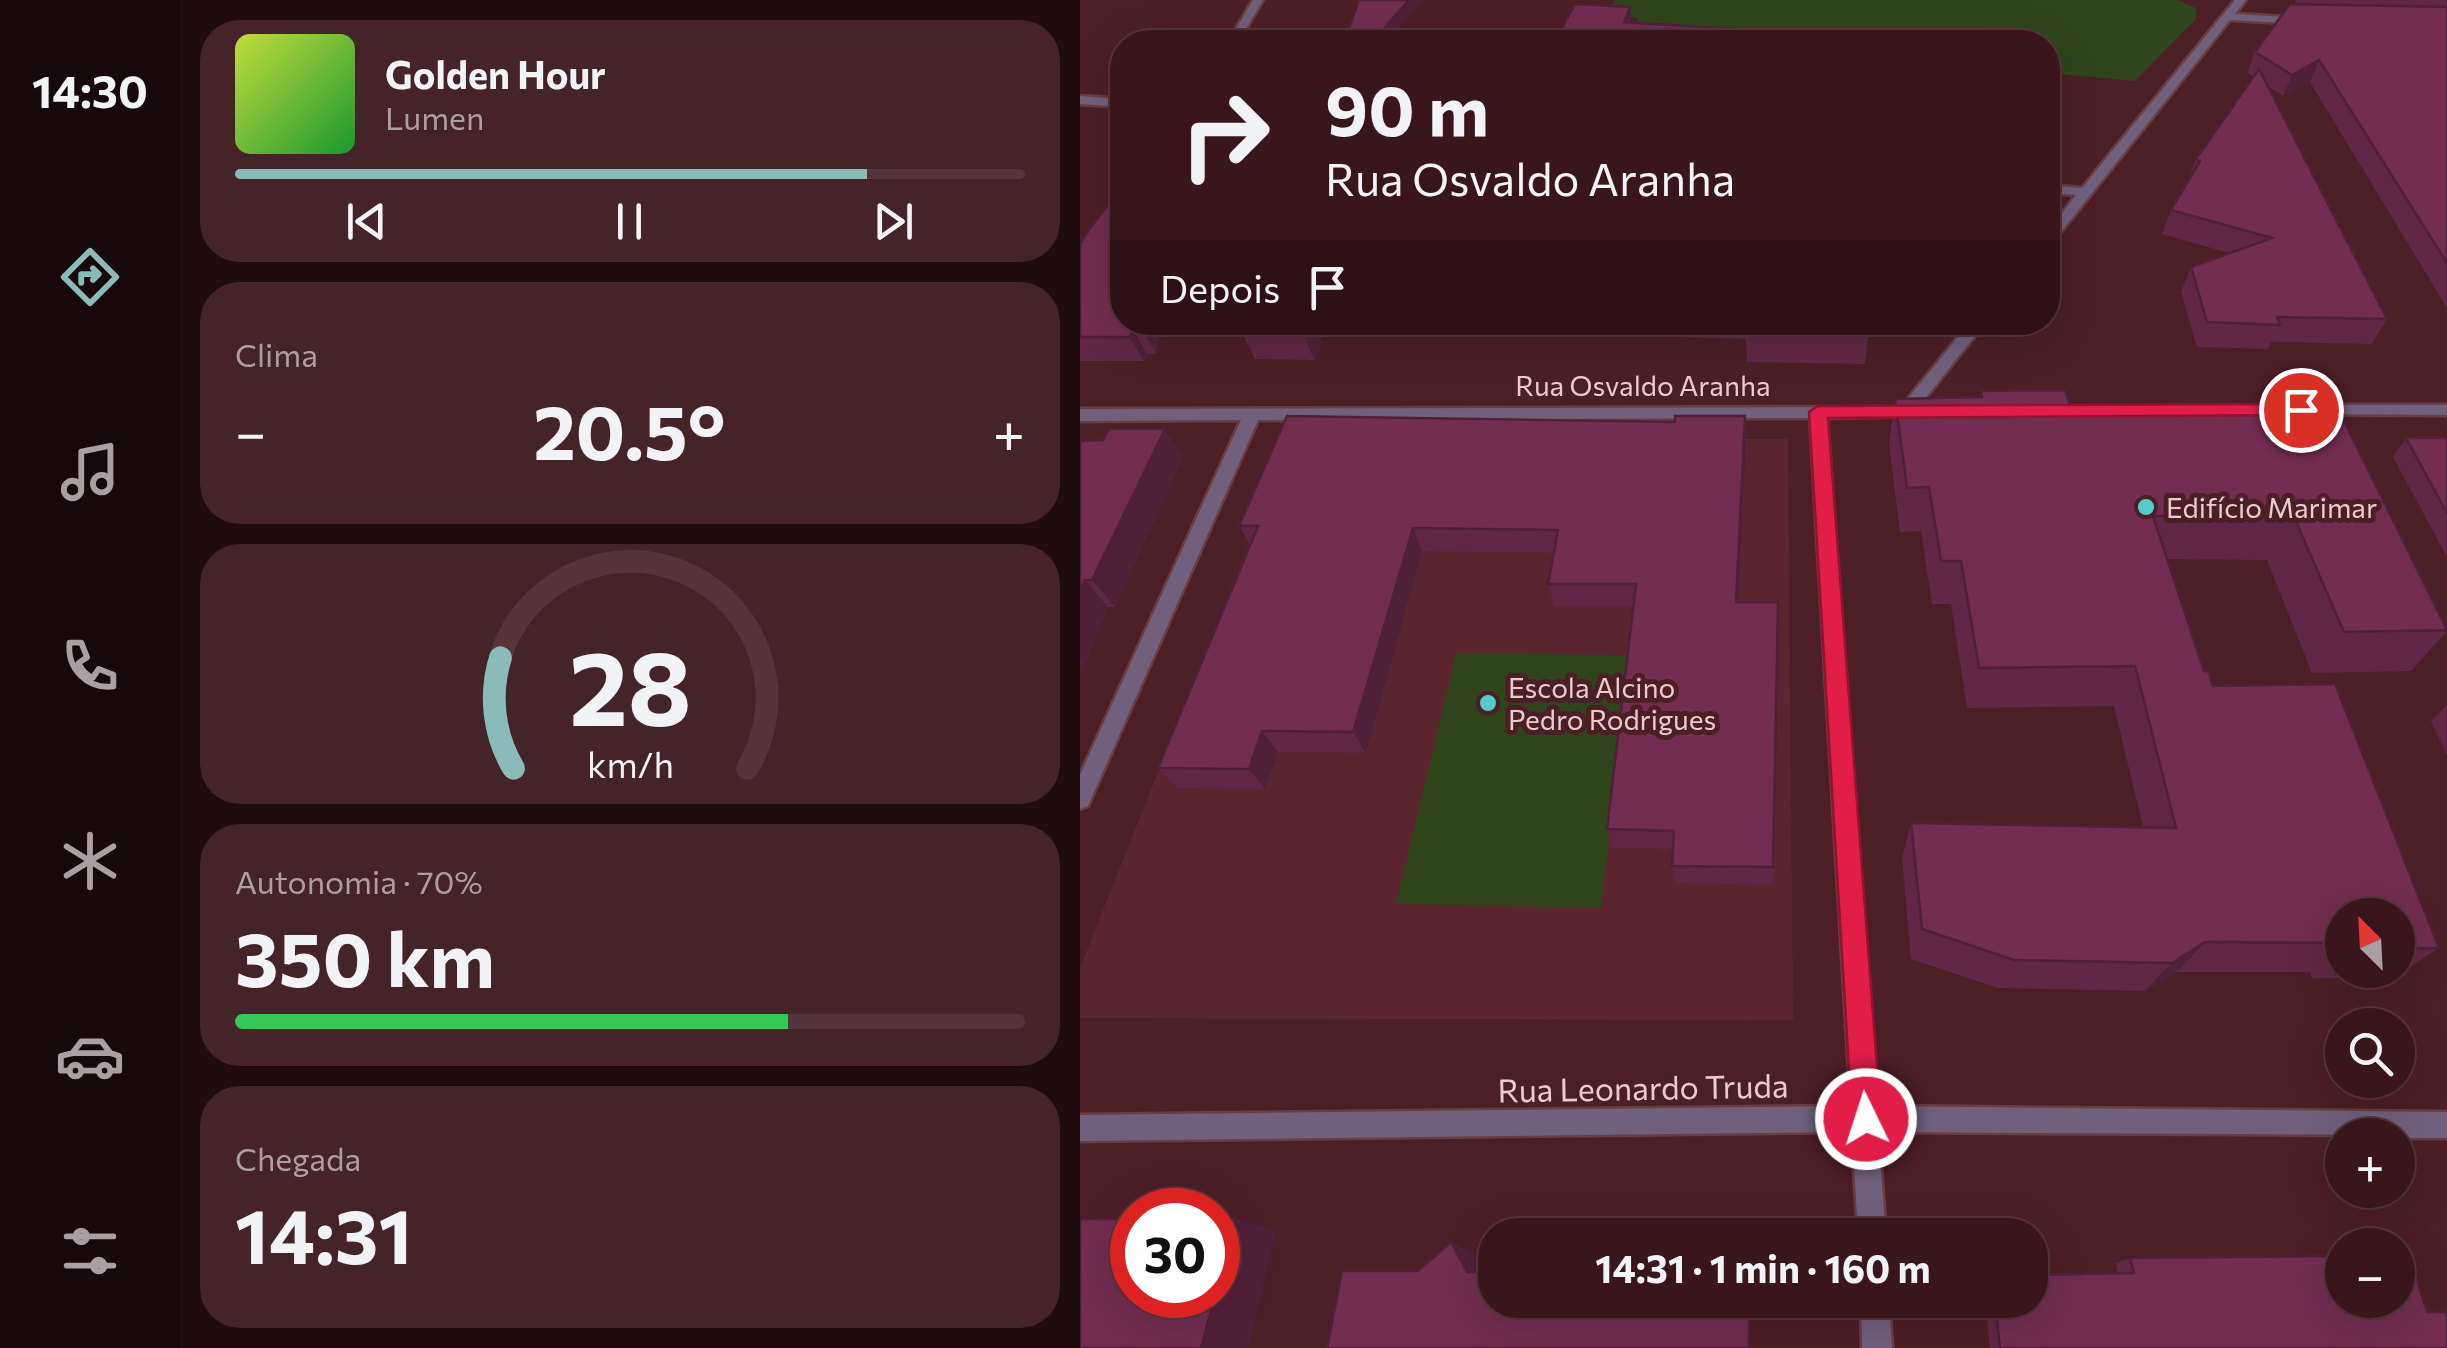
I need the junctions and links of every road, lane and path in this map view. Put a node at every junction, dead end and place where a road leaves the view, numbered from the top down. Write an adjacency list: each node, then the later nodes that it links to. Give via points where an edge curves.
1 (1258, 0): 4 (street)
2 (2232, 6): 3 (street); 8 (street)
3 (2320, 21)
4 (1240, 30)
5 (1080, 100): 6 (street)
6 (1110, 102)
7 (2060, 189): 8 (street)
8 (2086, 192): 9 (street)
9 (2060, 224)
10 (1968, 335): 14 (street)
11 (2292, 410): 12 (street)
12 (2447, 410)
13 (1818, 412): 14 (street, Rua Osvaldo Aranha); 16 (street, Rua Osvaldo Aranha); 19 (street)
14 (1906, 412): 15 (street, Rua Osvaldo Aranha)
15 (1944, 412)
16 (1252, 414): 17 (street, Rua Osvaldo Aranha); 18 (street)
17 (1080, 415)
18 (1080, 800)
19 (1866, 1119): 20 (street, Rua Leonardo Truda); 21 (street, Rua Leonardo Truda); 22 (street)
20 (2447, 1125)
21 (1080, 1128)
22 (1871, 1218)
23 (1876, 1318): 24 (street)
24 (1877, 1348)

